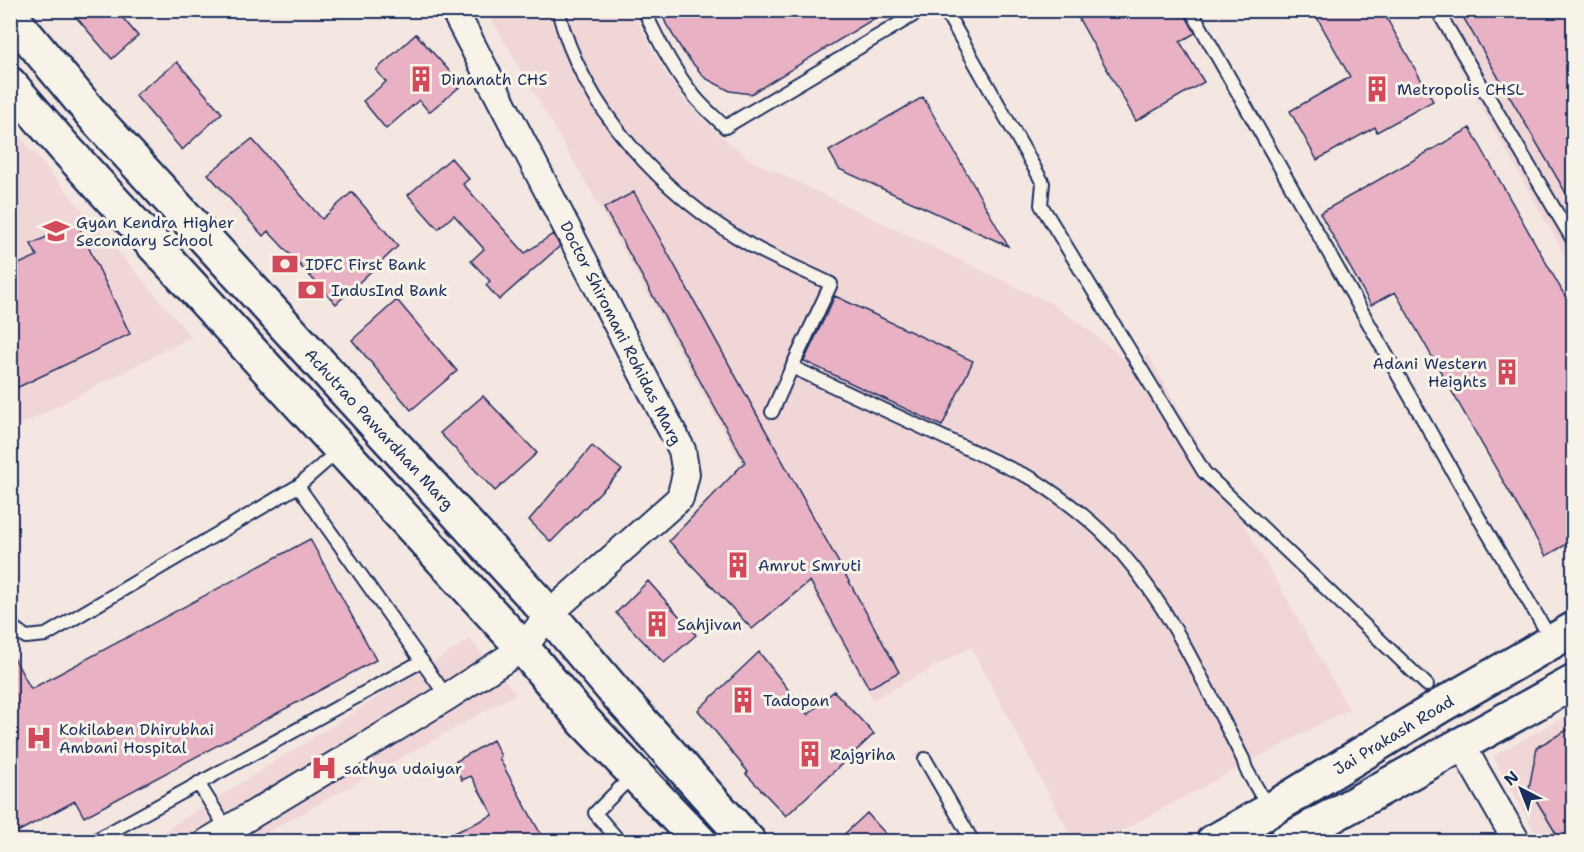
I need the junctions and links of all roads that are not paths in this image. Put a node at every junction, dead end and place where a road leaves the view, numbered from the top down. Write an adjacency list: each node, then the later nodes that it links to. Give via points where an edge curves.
1 (454, 10): 15 (street, Doctor Shiromani Rohidas Marg, via 670,426 682,450 686,474 680,498)
2 (558, 10): 11 (lane, via 575,59 592,92 613,124 658,175 687,202 752,247 831,284)
3 (644, 10): 4 (lane, via 672,66 696,98 726,127)
4 (922, 10)
5 (945, 10): 21 (lane, via 1043,183 1041,205 1204,472)
6 (1191, 10): 17 (lane, via 1483,525)
7 (1437, 10): 10 (lane)
8 (10, 15): 15 (main road, Achutrao Pawardhan Marg, via 96,119)
9 (10, 84): 13 (main road)
10 (1574, 242)
11 (792, 367): 12 (lane); 27 (lane, via 1033,479 1098,527 1152,591)
12 (772, 411)
13 (340, 449): 14 (lane); 18 (main road)
14 (298, 486): 16 (lane, via 46,635 26,637); 19 (lane)
15 (549, 614): 18 (street, Doctor Shiromani Rohidas Marg); 33 (main road, Achutrao Pawardhan Marg)
16 (10, 625)
17 (1563, 634): 27 (main road, Jai Prakash Road)
18 (523, 648): 22 (street, Doctor Shiromani Rohidas Marg); 25 (main road)
19 (422, 661): 22 (lane); 26 (lane)
20 (1574, 682): 23 (main road)
21 (1427, 685)
22 (447, 697): 28 (street, Doctor Shiromani Rohidas Marg)
23 (1462, 746): 29 (main road); 36 (street)
24 (924, 759): 34 (lane)
25 (635, 773): 31 (lane, via 596,813); 32 (main road)
26 (198, 783): 28 (lane); 30 (lane)
27 (1270, 810): 35 (main road, Jai Prakash Road)
28 (217, 835)
29 (1295, 839)
30 (92, 842)
31 (620, 842)
32 (700, 842)
33 (749, 842)
34 (973, 842)
35 (1213, 842)
36 (1517, 842)

